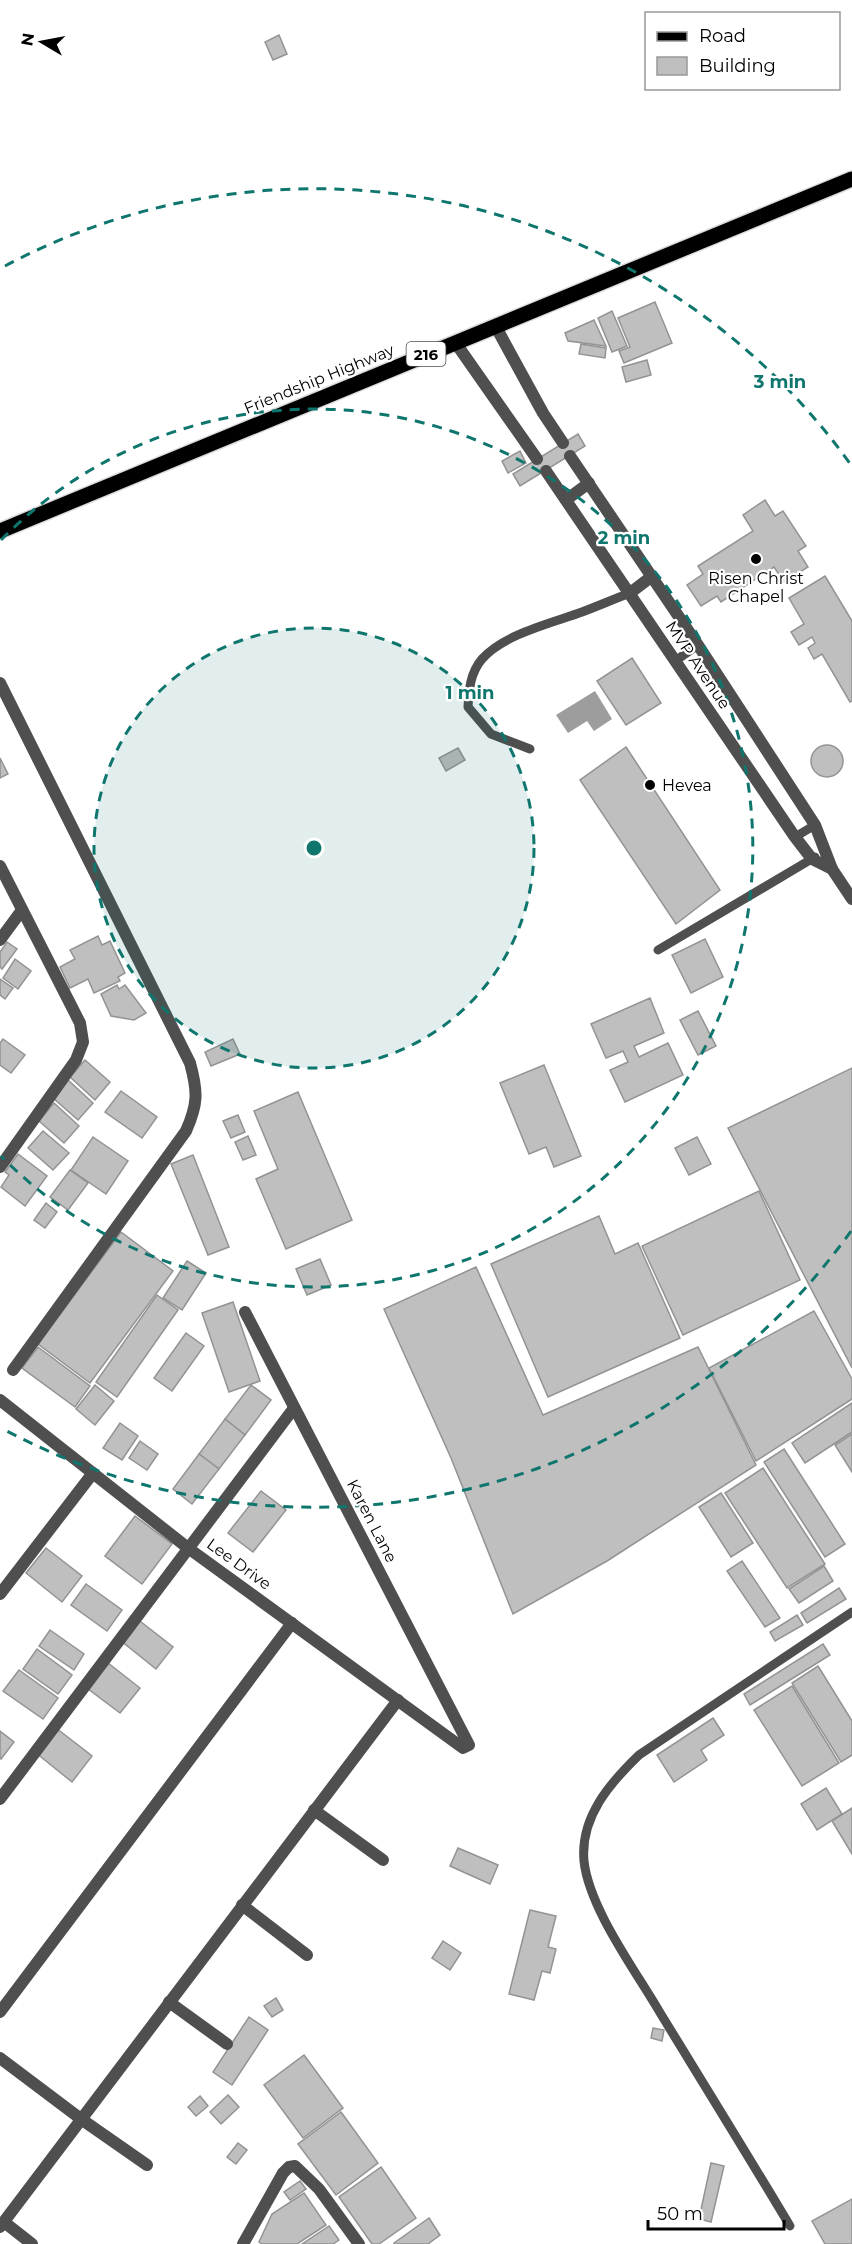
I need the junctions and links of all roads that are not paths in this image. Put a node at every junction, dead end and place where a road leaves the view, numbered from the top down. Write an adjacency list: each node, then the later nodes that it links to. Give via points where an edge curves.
1 (852, 179): 2 (main road, Friendship Highway / 216)
2 (496, 327): 3 (main road, Friendship Highway / 216); 4 (street)
3 (455, 342): 6 (street); 10 (main road, Friendship Highway / 216)
4 (563, 444)
5 (570, 456): 8 (street, MVP Avenue)
6 (537, 459)
7 (546, 471): 9 (street, MVP Avenue)
8 (589, 483): 9 (street); 11 (street, MVP Avenue)
9 (566, 500): 12 (street, MVP Avenue)
10 (0, 531)
11 (651, 577): 12 (street); 13 (street, MVP Avenue)
12 (630, 593): 14 (street, MVP Avenue); 16 (lane, via 541,624 499,646 482,660 470,682 468,707 491,734)
13 (698, 645): 14 (lane); 17 (street, MVP Avenue)
14 (675, 661): 18 (street, MVP Avenue)
15 (0, 683): 29 (street, via 190,1063 197,1089 195,1112 186,1131)
16 (530, 749)
17 (815, 825): 18 (lane); 19 (street, MVP Avenue)
18 (795, 837): 20 (street, MVP Avenue)
19 (825, 852): 20 (lane); 22 (street, MVP Avenue)
20 (812, 859): 22 (street, MVP Avenue); 26 (lane)
21 (0, 866): 24 (street)
22 (832, 869): 23 (street, MVP Avenue)
23 (852, 899)
24 (22, 910): 25 (street); 27 (street, via 80,1023 84,1042 76,1060)
25 (0, 940)
26 (658, 950)
27 (0, 1167)
28 (245, 1312): 31 (street, Karen Lane)
29 (13, 1370)
30 (0, 1400): 32 (street, Lee Drive)
31 (294, 1408): 33 (street); 38 (street, Karen Lane)
32 (93, 1473): 33 (street, Lee Drive); 34 (street)
33 (188, 1548): 36 (street, Lee Drive); 39 (street)
34 (0, 1594)
35 (852, 1612): 51 (lane, via 639,1755 611,1782 587,1829 584,1860 589,1884 617,1942)
36 (292, 1623): 37 (street, Lee Drive); 45 (street)
37 (398, 1700): 38 (street, Lee Drive); 40 (street)
38 (466, 1746)
39 (0, 1799)
40 (314, 1810): 41 (street); 42 (street)
41 (383, 1860)
42 (242, 1905): 43 (street); 44 (street)
43 (307, 1955)
44 (169, 2002): 46 (street); 48 (street)
45 (0, 2012)
46 (226, 2044)
47 (0, 2058): 48 (street)
48 (81, 2119): 49 (street); 50 (street)
49 (147, 2164)
50 (2, 2224): 52 (street)
51 (790, 2226)
52 (32, 2244)
53 (243, 2244): 54 (street, via 283,2173 295,2166 319,2188)
54 (359, 2244)

